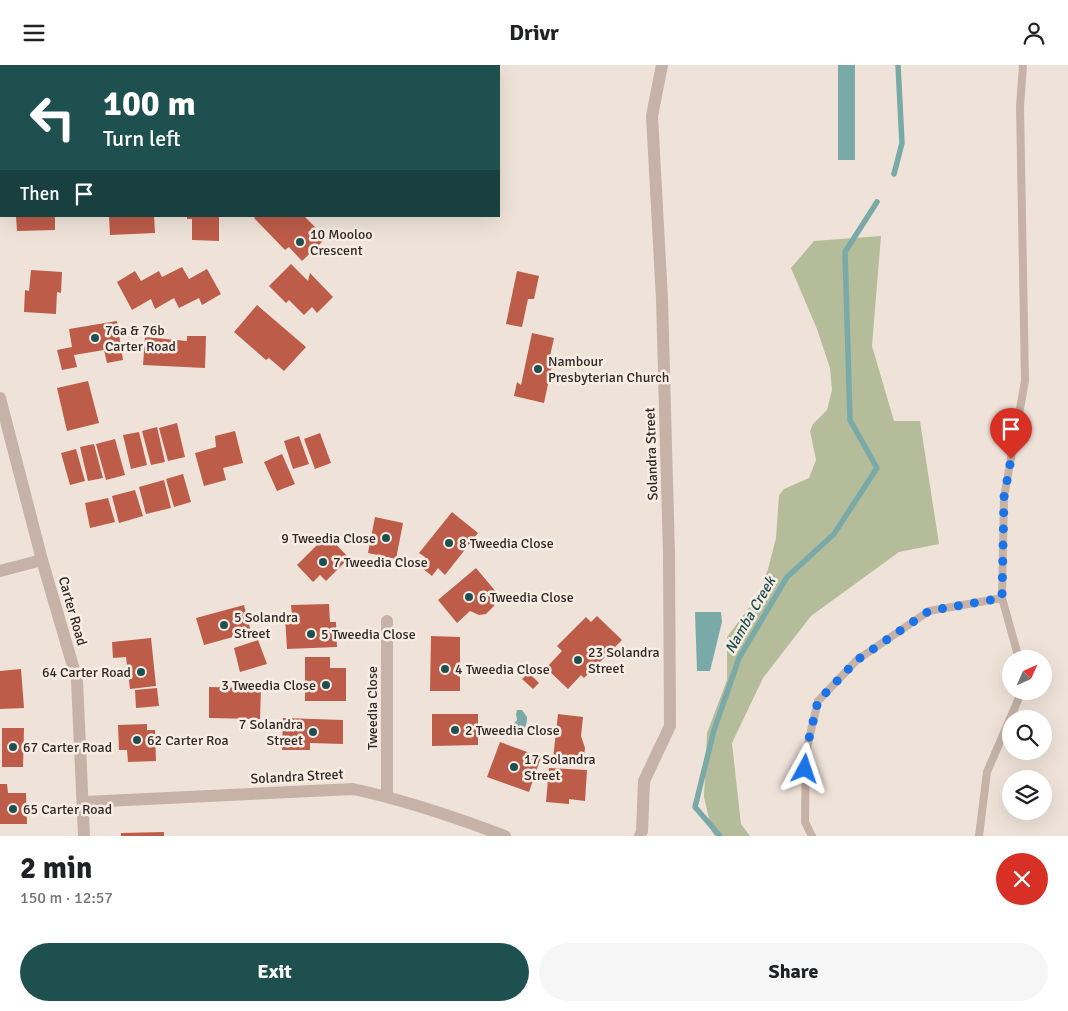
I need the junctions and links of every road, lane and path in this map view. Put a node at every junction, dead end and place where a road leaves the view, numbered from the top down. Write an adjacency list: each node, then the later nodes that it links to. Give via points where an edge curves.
1 (662, 65): 14 (street, Solandra Street, via 652,116 662,299 670,726 644,781)
2 (1023, 65): 6 (lane, via 1020,107 1025,381 1004,497)
3 (0, 398): 4 (street, Carter Road)
4 (42, 560): 5 (street); 11 (street, Carter Road, via 77,679)
5 (0, 571)
6 (1002, 598): 8 (lane); 15 (lane, via 929,611 857,660 818,701 806,751 805,822)
7 (387, 621): 10 (street, Tweedia Close)
8 (1016, 650)
9 (1018, 700): 16 (lane, via 987,772)
10 (387, 796): 11 (street, Solandra Street, via 353,789); 13 (street, Solandra Street)
11 (84, 802): 12 (street, Carter Road)
12 (84, 836)
13 (505, 836)
14 (640, 836)
15 (812, 836)
16 (978, 836)

